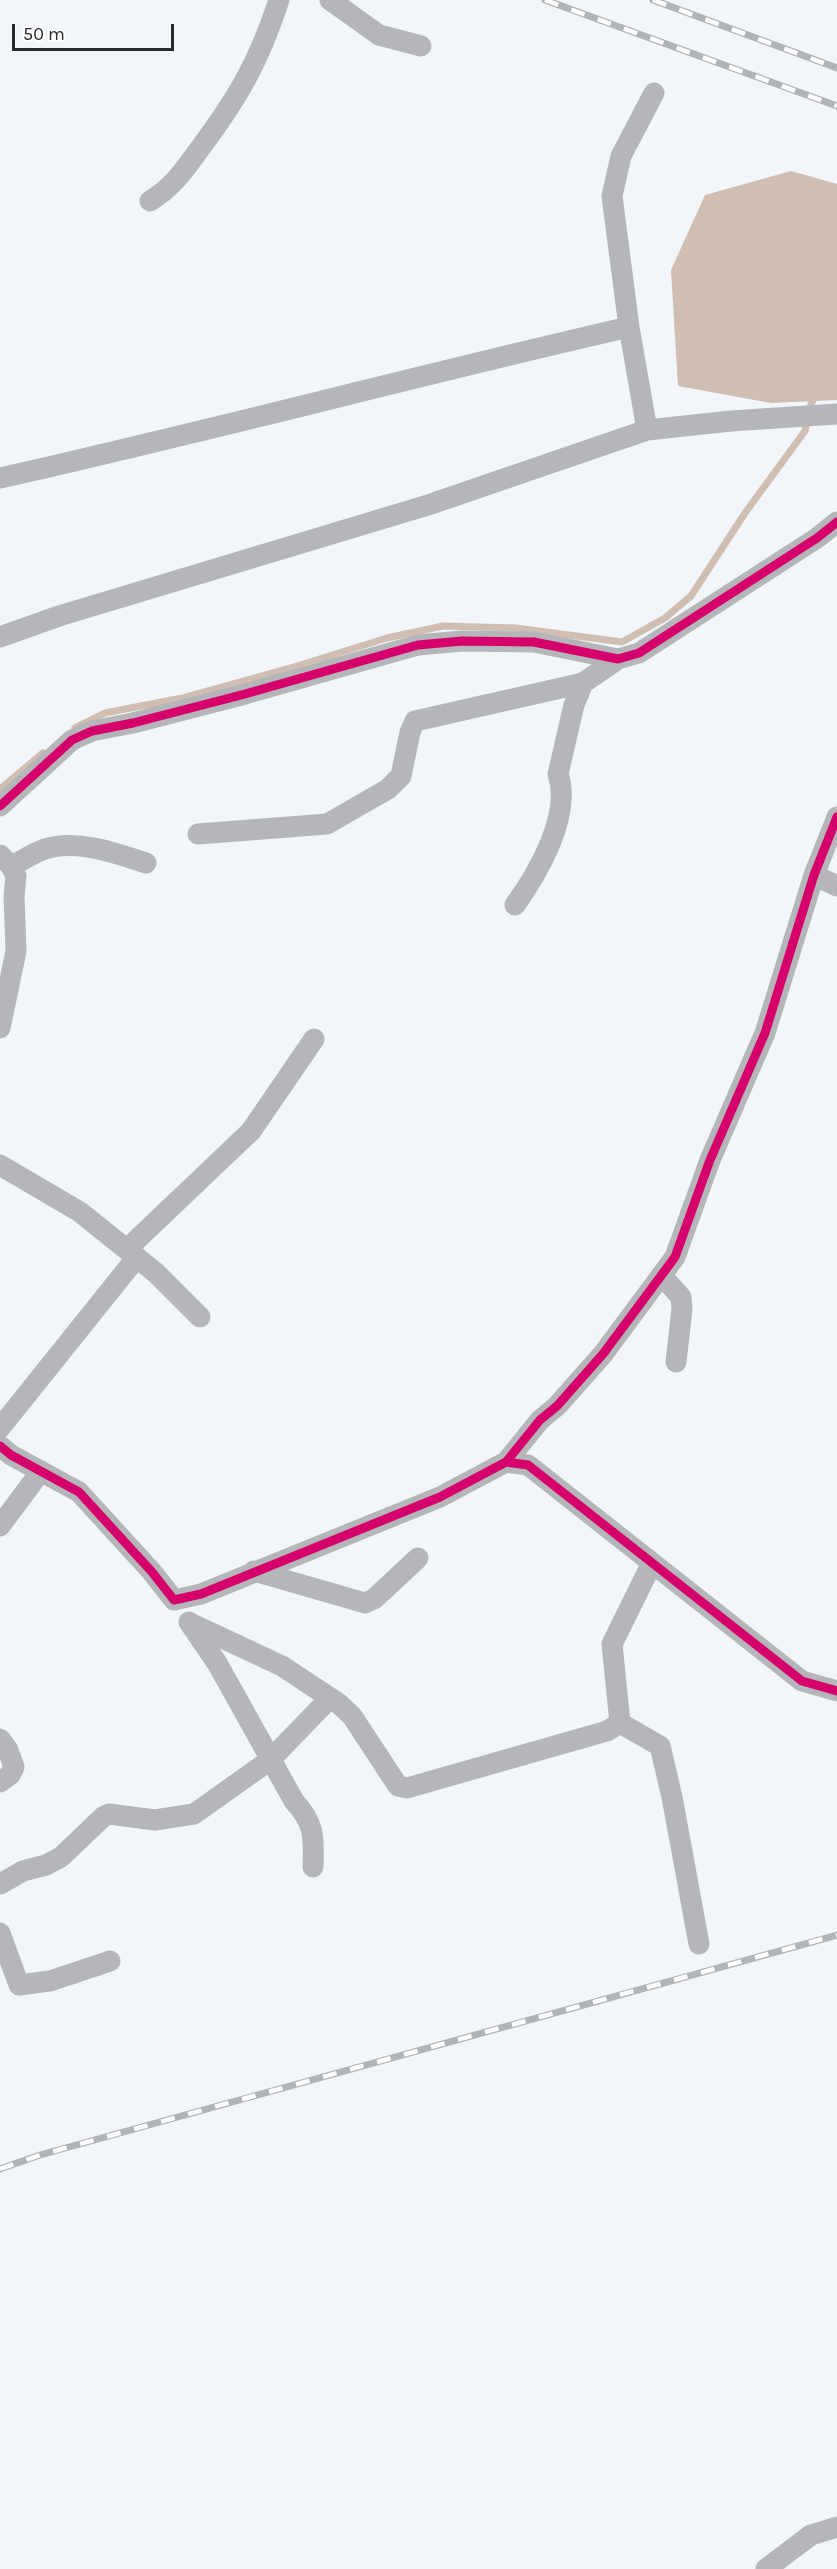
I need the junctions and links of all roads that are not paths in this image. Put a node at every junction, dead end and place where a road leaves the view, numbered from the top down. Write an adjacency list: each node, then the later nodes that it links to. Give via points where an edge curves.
1 (279, 0): 5 (street, via 241,91 176,180)
2 (330, 0): 3 (street, via 379,35)
3 (421, 46)
4 (654, 93): 6 (street, via 621,156 612,196)
5 (150, 201)
6 (629, 327): 8 (street); 9 (street)
7 (837, 414): 8 (street)
8 (648, 430): 11 (street, via 428,505)
9 (0, 478)
10 (837, 522): 12 (street, via 655,644)
11 (0, 636)
12 (618, 659): 13 (street); 14 (street, via 534,642 418,645 245,694 92,731 72,740)
13 (583, 683): 16 (street, via 415,721 401,776 388,789 327,824); 21 (street, via 558,774 558,819 536,876)
14 (0, 806)
15 (837, 817): 19 (street)
16 (198, 834)
17 (6, 860): 18 (street, via 65,846 108,850); 22 (street, via 16,876 16,951)
18 (146, 863)
19 (814, 875): 20 (street); 26 (street, via 765,1033 710,1160 675,1257)
20 (837, 885)
21 (515, 905)
22 (0, 1028)
23 (314, 1040): 25 (street, via 251,1131)
24 (0, 1165): 25 (street, via 80,1212)
25 (132, 1253): 27 (street); 29 (street)
26 (662, 1276): 28 (street, via 681,1297); 31 (street, via 603,1354)
27 (200, 1317)
28 (676, 1362)
29 (0, 1428)
30 (0, 1446): 32 (street)
31 (506, 1462): 35 (street, via 528,1465); 36 (street, via 440,1497)
32 (41, 1471): 33 (street); 37 (street, via 78,1492)
33 (0, 1526)
34 (418, 1558): 36 (street, via 365,1603)
35 (652, 1563): 39 (street, via 802,1682); 41 (street, via 612,1644)
36 (254, 1571): 37 (street, via 201,1594)
37 (174, 1599): 38 (street)
38 (190, 1623): 40 (street, via 282,1666); 43 (street)
39 (837, 1691)
40 (330, 1698): 41 (street, via 352,1716 398,1786 407,1788); 43 (street)
41 (620, 1724): 48 (street, via 660,1746)
42 (0, 1739): 44 (street, via 9,1750 14,1767)
43 (270, 1760): 45 (street, via 314,1833); 46 (street, via 194,1814 155,1820 104,1816 61,1857)
44 (0, 1782)
45 (313, 1867)
46 (0, 1884)
47 (0, 1934): 49 (street, via 19,1985 50,1981)
48 (699, 1944)
49 (110, 1961)
50 (837, 2527): 51 (street, via 811,2535)
51 (766, 2569)

